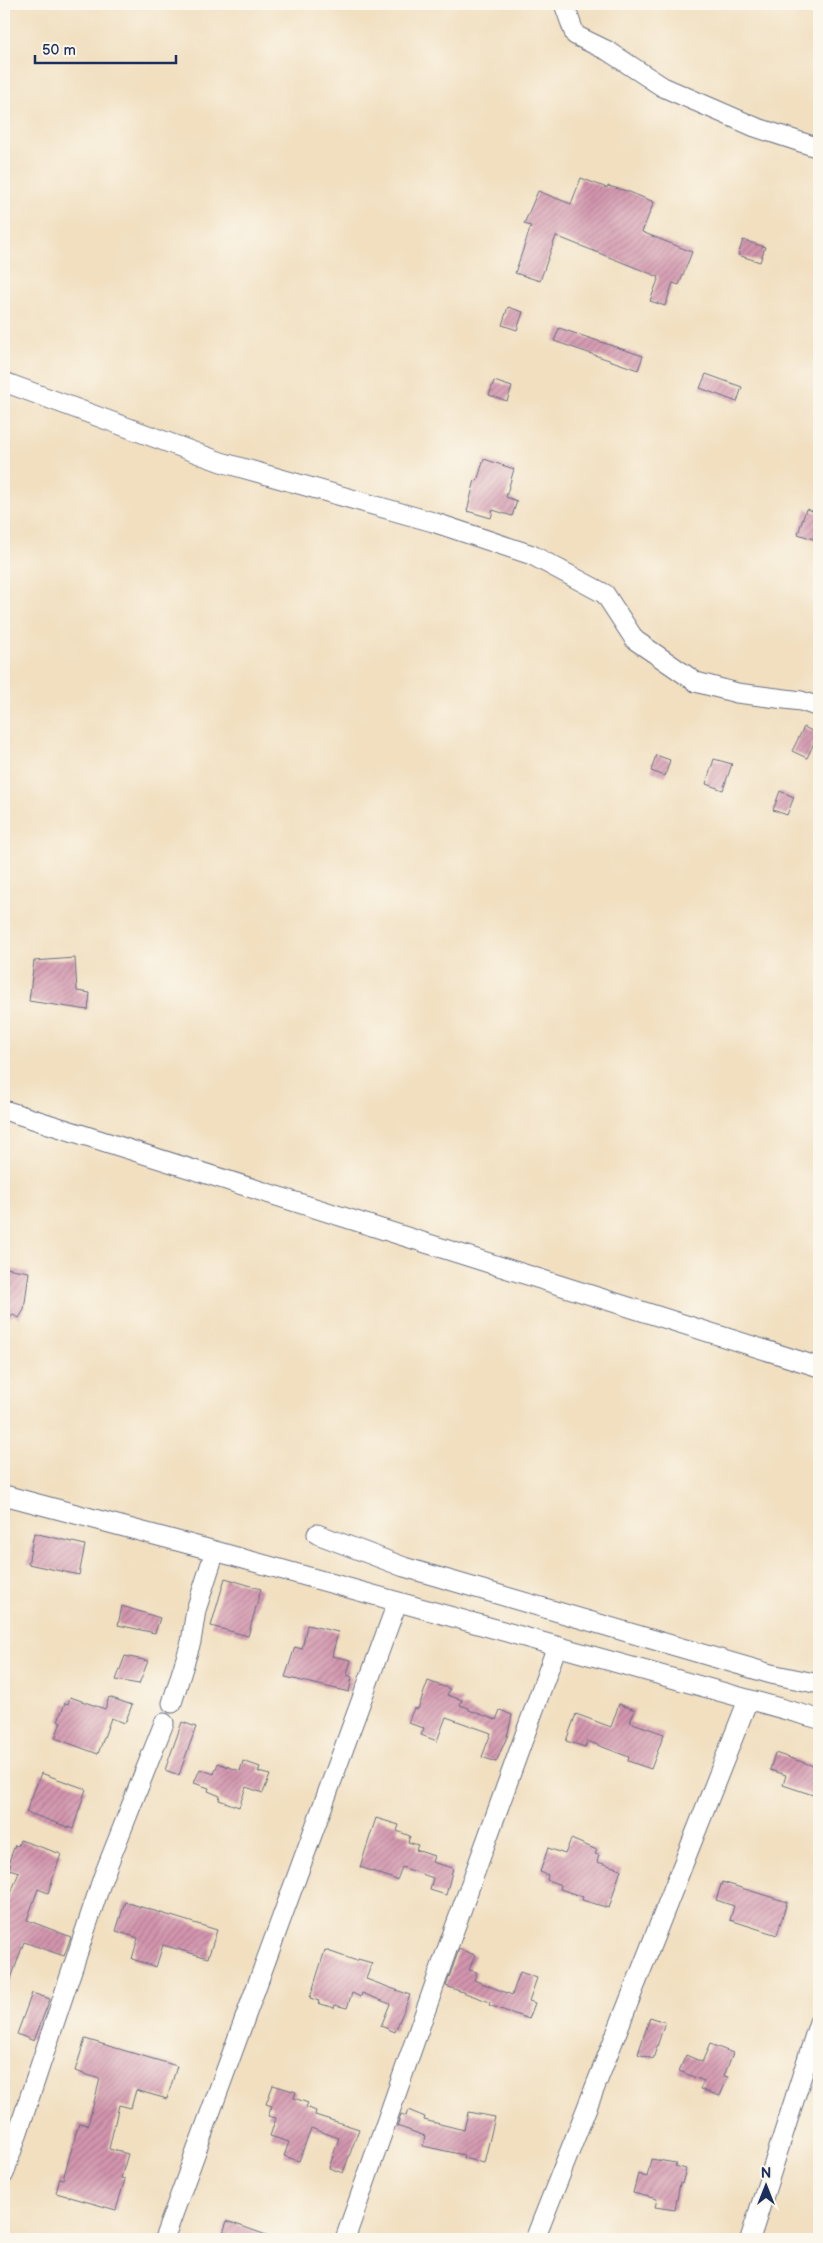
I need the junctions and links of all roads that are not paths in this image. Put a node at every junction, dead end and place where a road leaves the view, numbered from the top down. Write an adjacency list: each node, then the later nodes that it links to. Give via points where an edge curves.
1 (564, 4): 2 (street, via 575,35 608,51 663,87 755,127)
2 (819, 148)
3 (4, 382): 4 (street, via 221,462 433,522 532,555 606,594 635,640 696,682 737,693 801,700)
4 (819, 707)
5 (4, 1110): 6 (street)
6 (819, 1367)
7 (4, 1495): 9 (street)
8 (317, 1534): 12 (street, via 404,1567 771,1674)
9 (215, 1551): 10 (street); 14 (street)
10 (397, 1603): 11 (street); 19 (street)
11 (557, 1646): 13 (street); 20 (street)
12 (819, 1684)
13 (748, 1700): 15 (street); 21 (street)
14 (172, 1703)
15 (819, 1719)
16 (164, 1723): 18 (street, via 104,1877)
17 (819, 2022): 22 (street)
18 (4, 2174)
19 (164, 2239)
20 (346, 2239)
21 (535, 2239)
22 (750, 2239)

